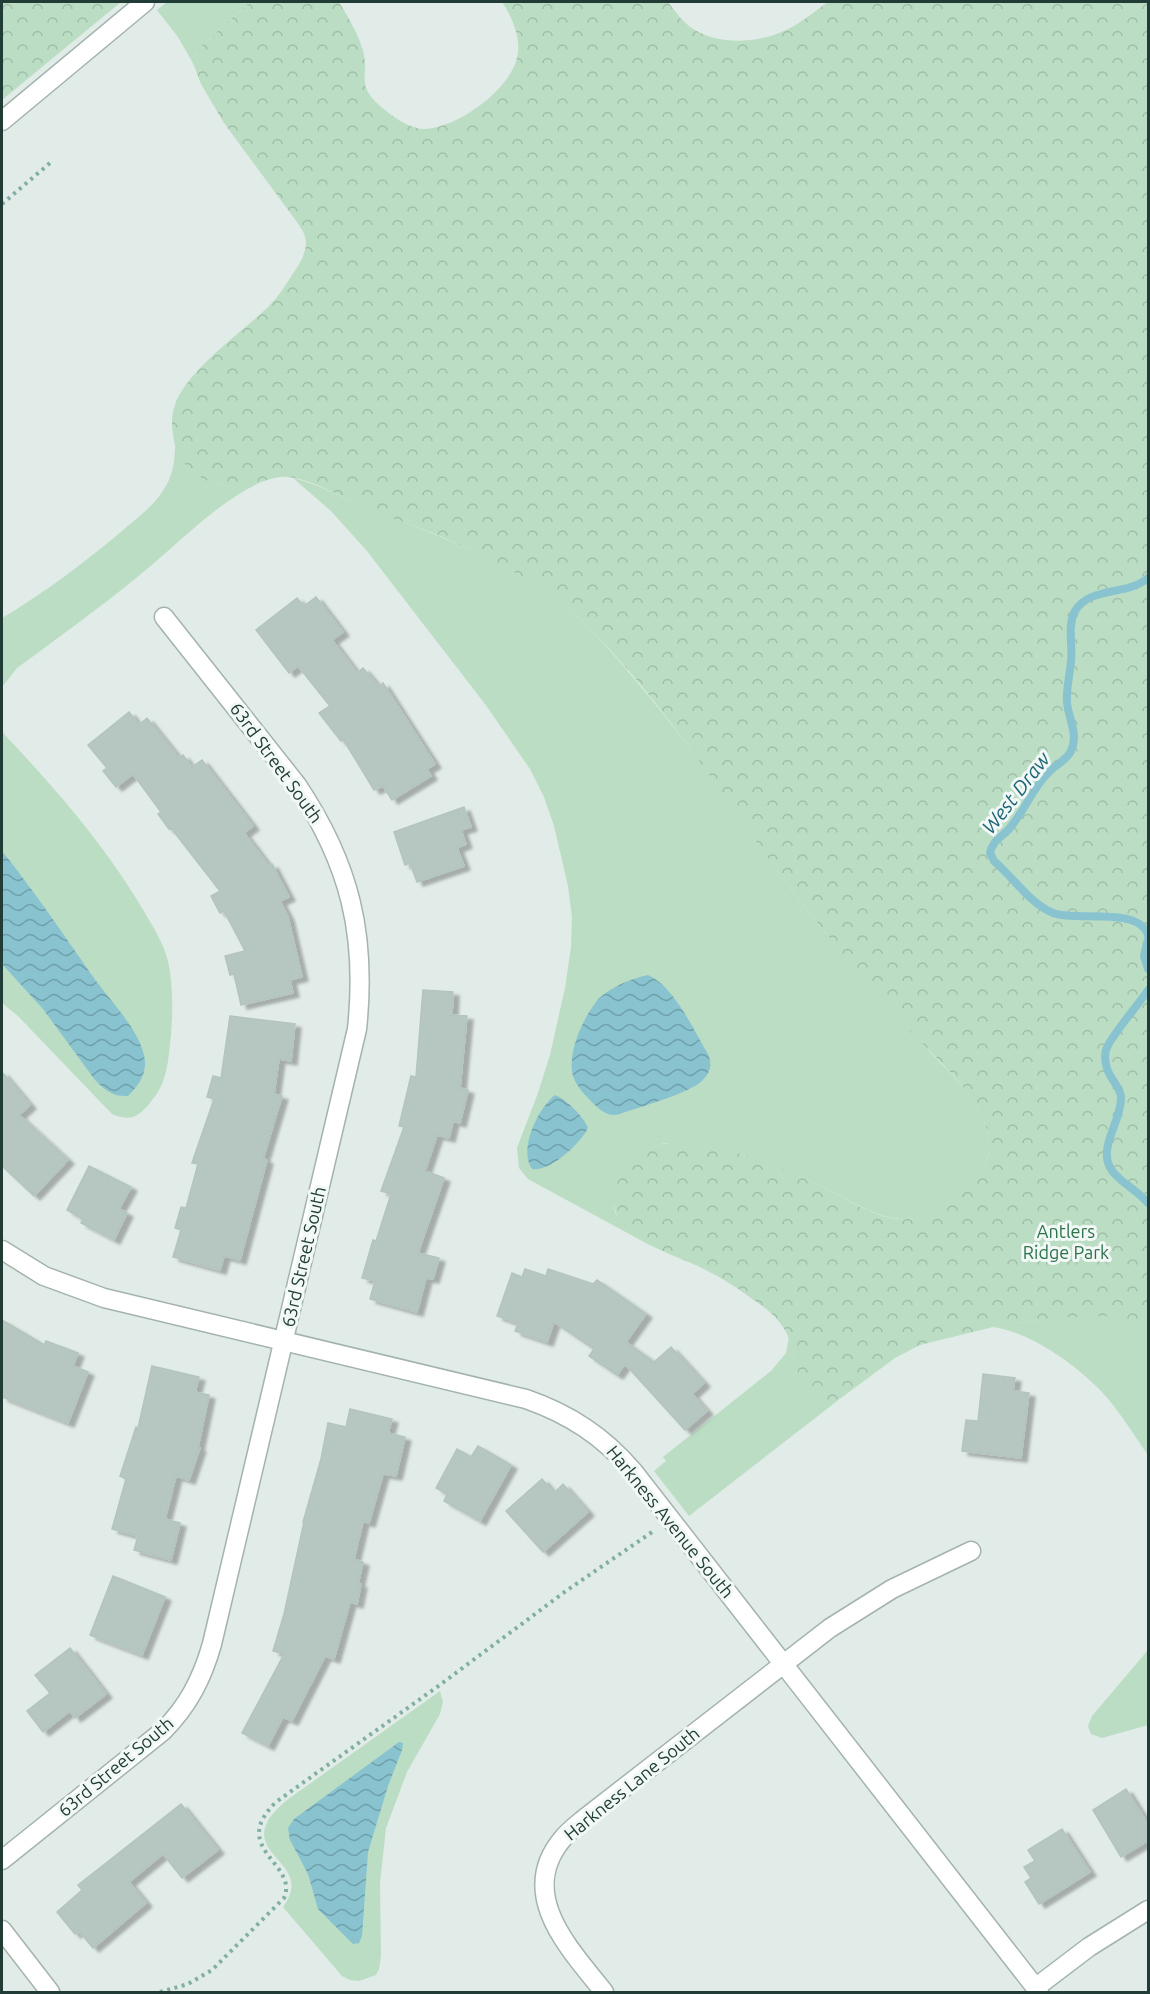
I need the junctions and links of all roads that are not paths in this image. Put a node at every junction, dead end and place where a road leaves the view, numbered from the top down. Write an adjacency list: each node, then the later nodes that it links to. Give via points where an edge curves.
1 (145, 2): 2 (street)
2 (2, 121)
3 (164, 617): 5 (street, 63rd Street South, via 315,813 345,879 357,935 357,1029)
4 (2, 1250): 5 (street, Harkness Avenue South, via 31,1269 104,1299)
5 (284, 1341): 7 (street, Harkness Avenue South, via 525,1399 585,1427 633,1471); 8 (street, 63rd Street South, via 212,1644 191,1698 163,1731)
6 (971, 1551): 7 (street, Harkness Lane South, via 874,1599)
7 (783, 1664): 11 (street, Harkness Avenue South); 13 (street, Harkness Lane South, via 585,1818 563,1837 554,1851 545,1885 548,1911 562,1940)
8 (2, 1860)
9 (1149, 1910): 11 (street, via 1089,1947)
10 (2, 1930): 12 (street)
11 (1037, 1990)
12 (50, 1992)
13 (604, 1992)

